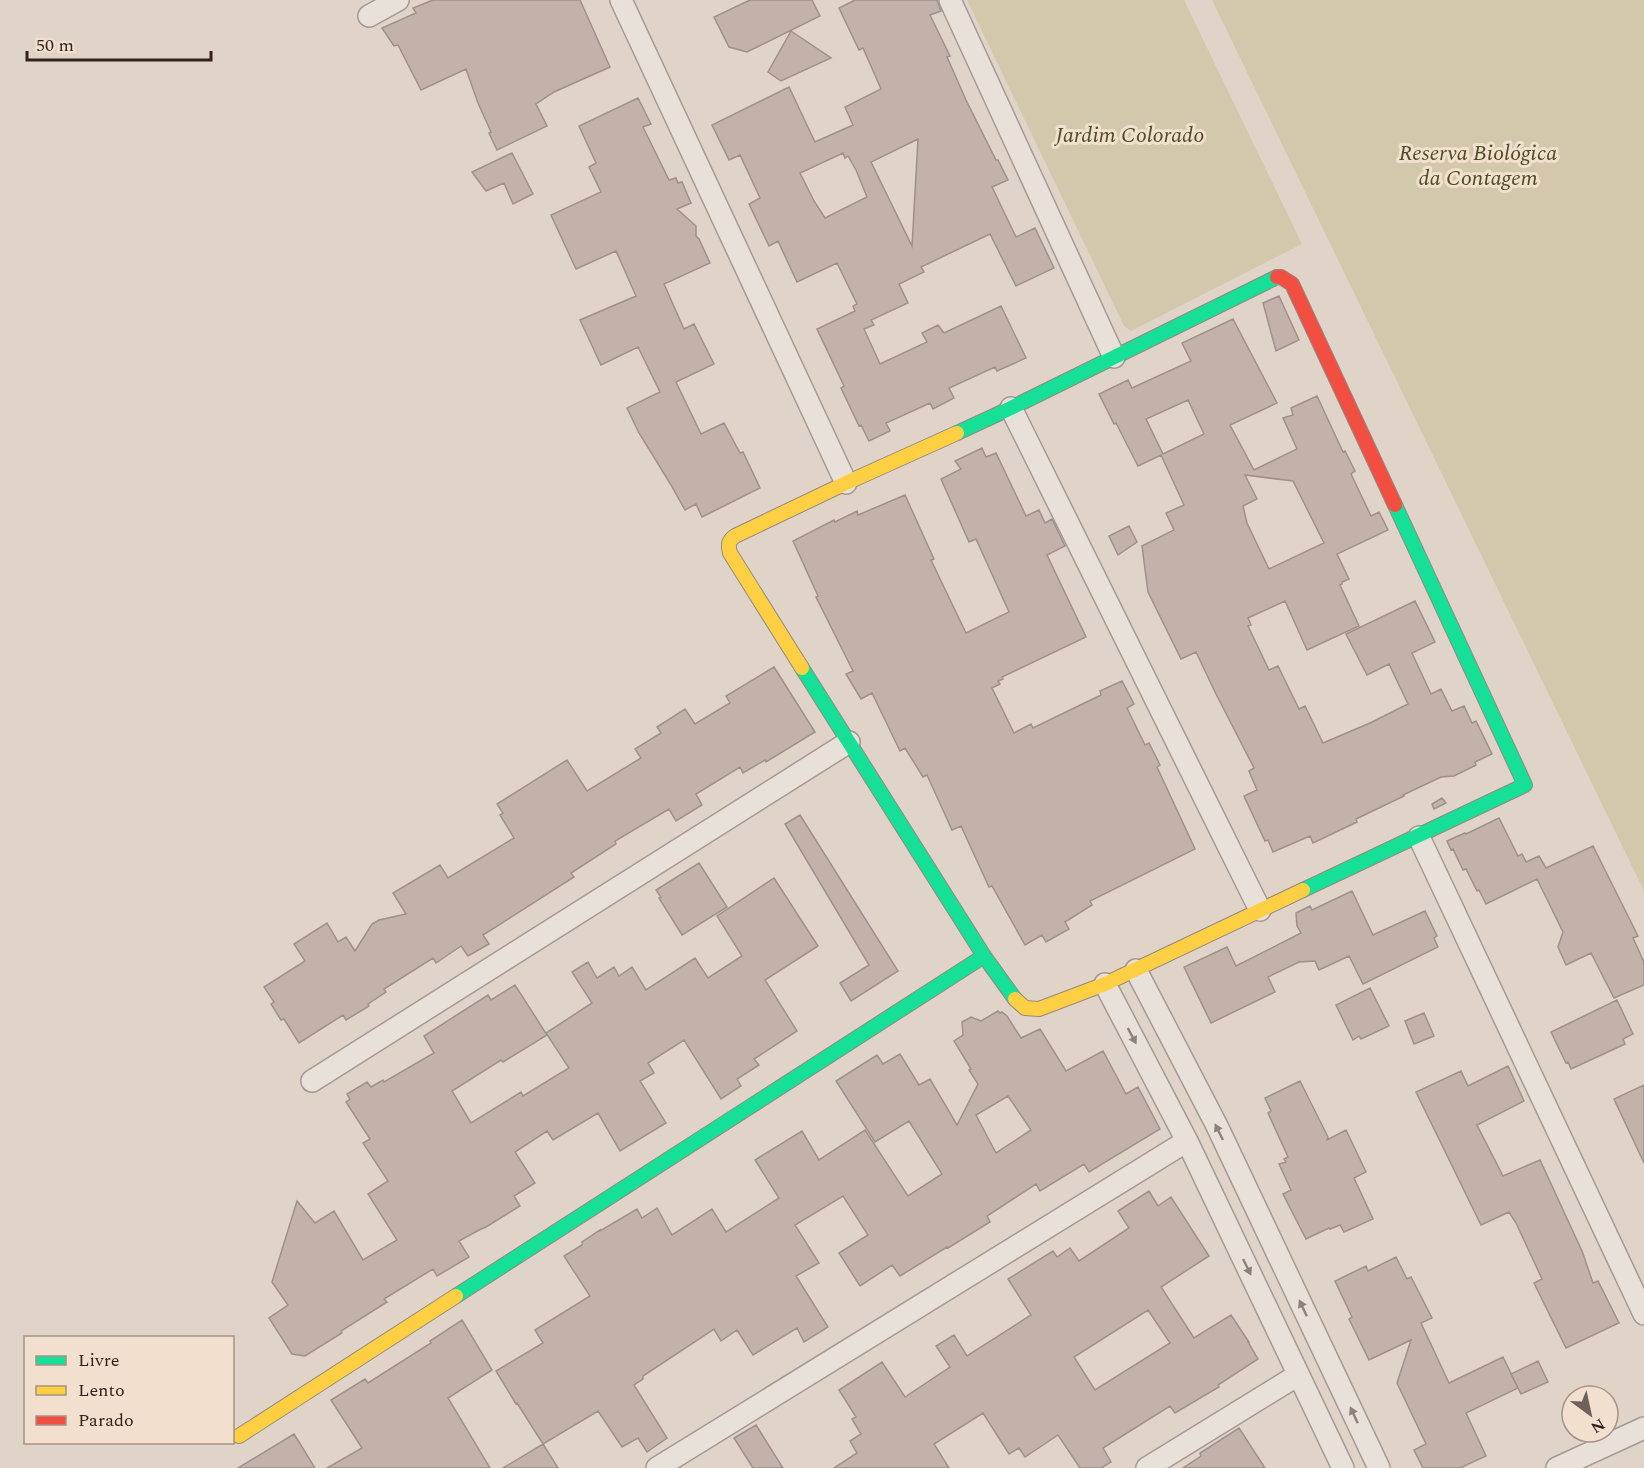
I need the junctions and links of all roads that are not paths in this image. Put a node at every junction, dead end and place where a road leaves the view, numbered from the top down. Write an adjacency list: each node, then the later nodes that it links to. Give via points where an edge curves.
1 (398, 0): 4 (street)
2 (621, 0): 7 (street)
3 (950, 0): 5 (street)
4 (369, 16)
5 (1114, 357): 6 (street); 9 (street, via 1271,279 1281,277 1292,284 1525,785)
6 (1011, 408): 7 (street); 10 (street)
7 (846, 483): 8 (street, via 735,536 728,545)
8 (849, 742): 11 (street); 14 (street)
9 (1419, 837): 10 (street); 18 (street)
10 (1260, 910): 12 (street)
11 (984, 956): 13 (street, via 1016,1002 1032,1010); 21 (street)
12 (1136, 970): 13 (street); 16 (street, one-way to 12)
13 (1105, 984): 15 (street, one-way to 15)
14 (312, 1081)
15 (1187, 1141): 17 (street); 22 (street)
16 (1260, 1217): 17 (street); 25 (street, one-way to 16)
17 (1230, 1232): 19 (street, one-way to 19)
18 (1644, 1314)
19 (1298, 1375): 23 (street); 24 (street)
20 (1644, 1428): 26 (street)
21 (239, 1436)
22 (657, 1468)
23 (1147, 1468)
24 (1343, 1468)
25 (1379, 1468)
26 (1557, 1468)

